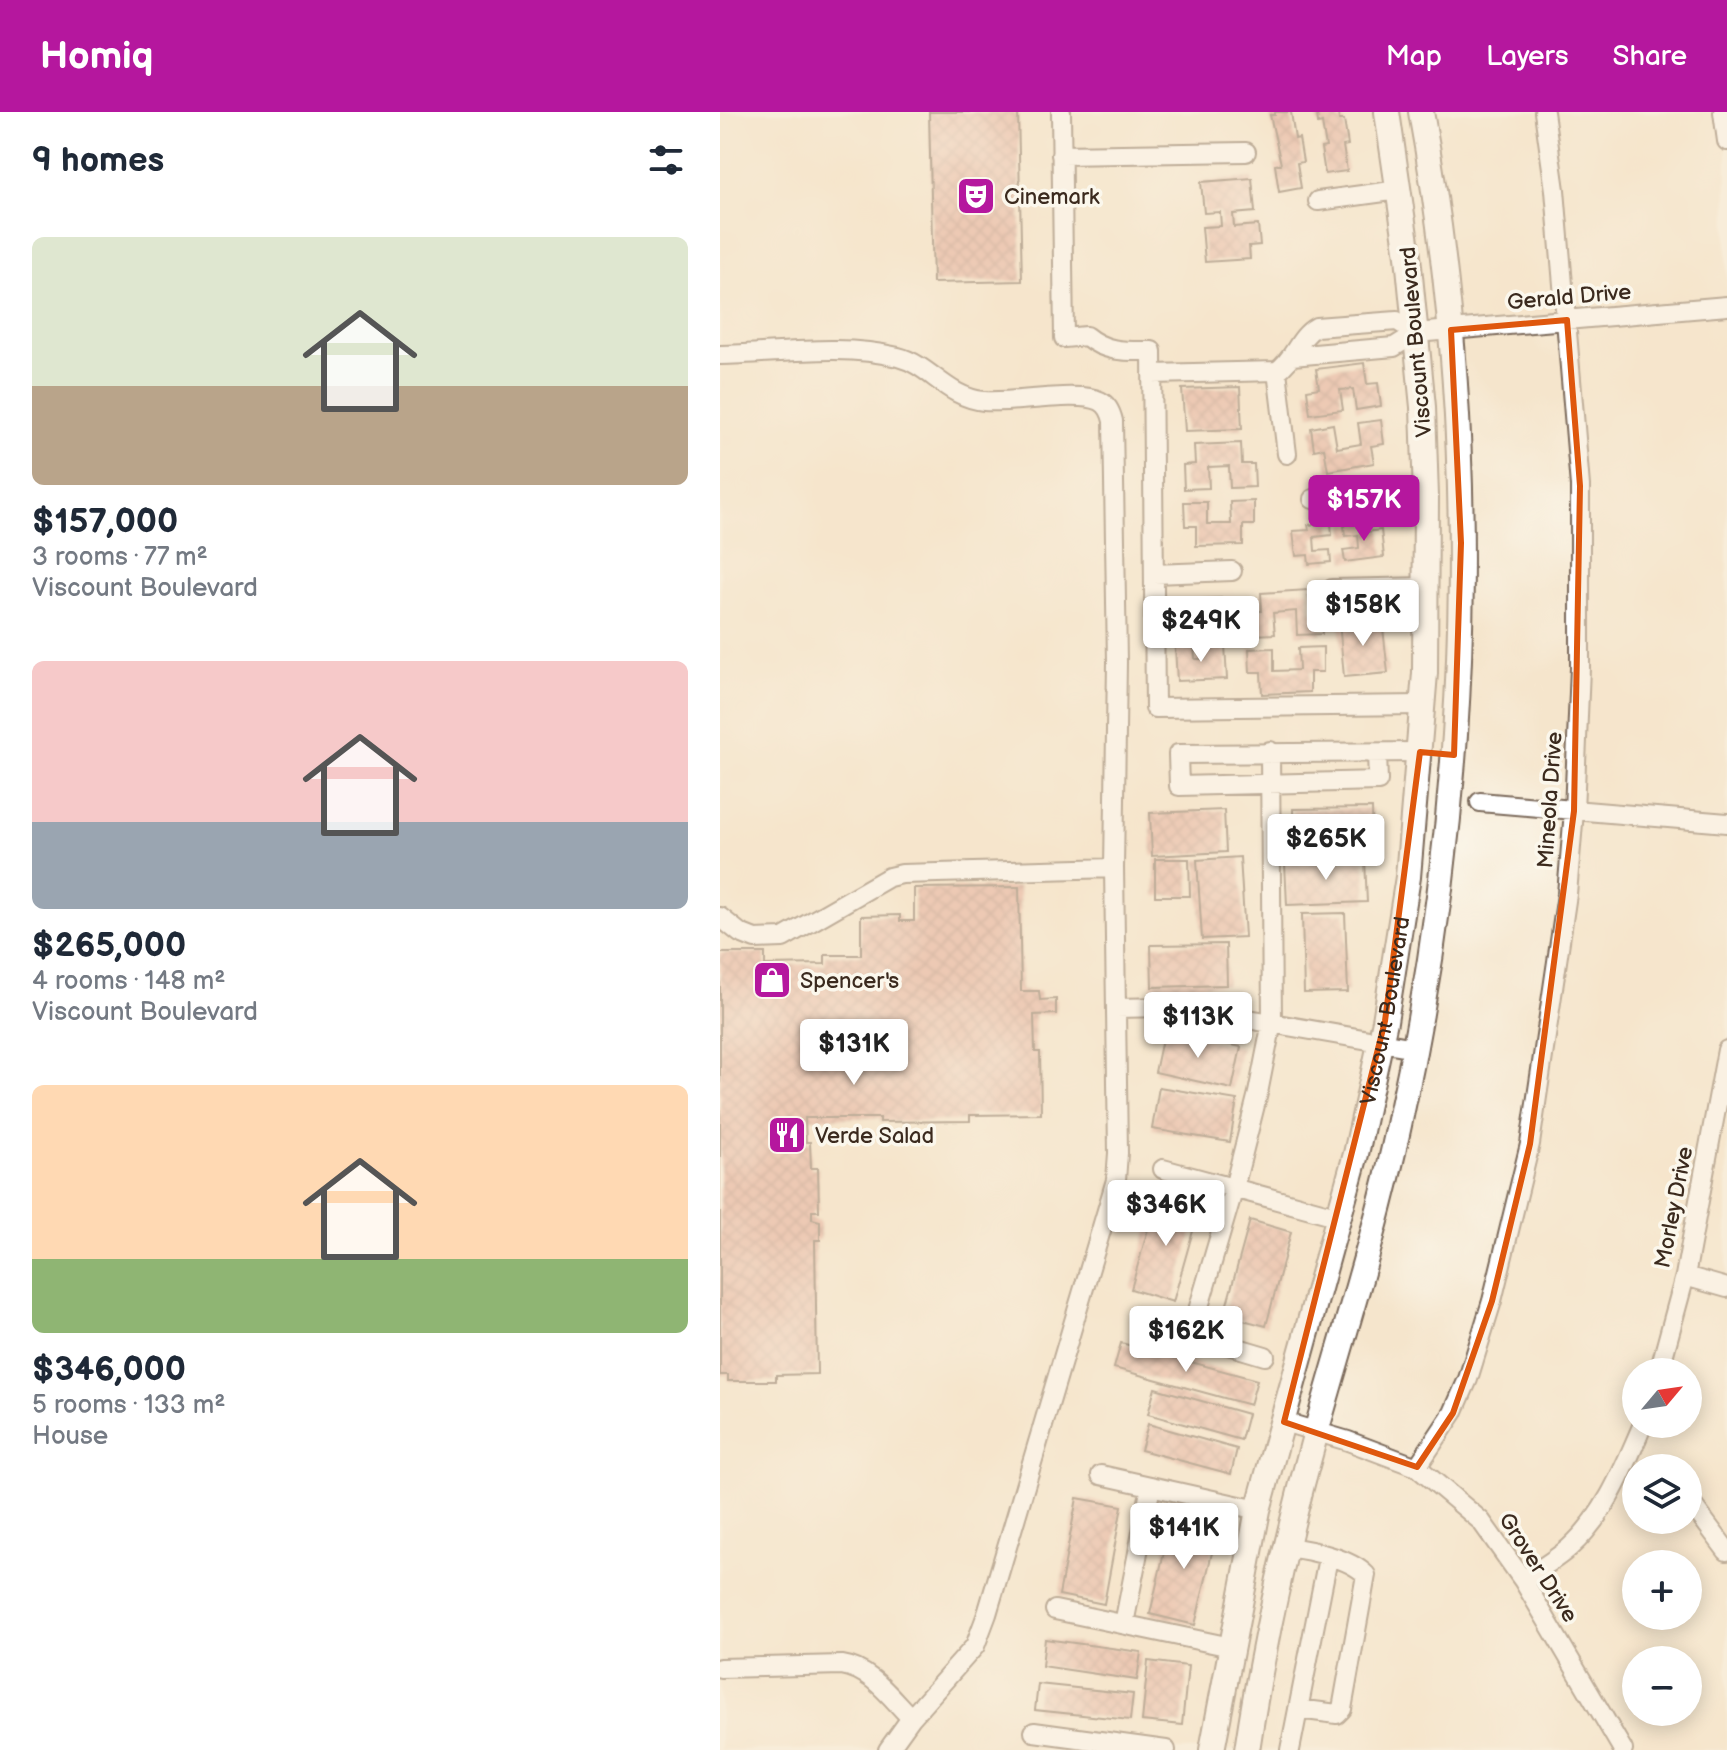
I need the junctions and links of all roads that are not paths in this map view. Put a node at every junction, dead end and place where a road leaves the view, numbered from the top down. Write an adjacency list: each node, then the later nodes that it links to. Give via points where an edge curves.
1 (1061, 112): 8 (street)
2 (1387, 112): 9 (main road, Viscount Boulevard)
3 (1421, 112): 14 (main road, Viscount Boulevard)
4 (1544, 112): 12 (street, Mineola Drive)
5 (1723, 112): 6 (street)
6 (1727, 141)
7 (1246, 152): 8 (street)
8 (1061, 155): 20 (street, via 1064,338 1086,336 1110,350 1152,351)
9 (1399, 190): 10 (street); 15 (main road, Viscount Boulevard)
10 (1318, 201)
11 (1727, 306): 12 (street, Gerald Drive)
12 (1567, 320): 14 (street, Gerald Drive); 35 (street, Mineola Drive, via 1580,486)
13 (1367, 324): 15 (street, via 1397,321); 16 (street); 18 (street, via 1316,327)
14 (1451, 330): 15 (street, Gerald Drive); 32 (main road, Viscount Boulevard, via 1461,543)
15 (1416, 333): 16 (street, via 1394,347); 22 (main road, Viscount Boulevard)
16 (1369, 350): 18 (street)
17 (720, 355): 37 (street, via 871,352 911,361 968,398 1088,398 1111,411 1117,662)
18 (1292, 356): 19 (street)
19 (1277, 371): 20 (street); 21 (street)
20 (1152, 374): 25 (street)
21 (1287, 454)
22 (1426, 497): 23 (street); 26 (main road, Viscount Boulevard)
23 (1313, 499)
24 (1232, 571): 25 (street)
25 (1154, 574): 28 (street, via 1155,708)
26 (1427, 587): 27 (street); 28 (main road, Viscount Boulevard)
27 (1332, 589)
28 (1423, 705): 30 (main road, Viscount Boulevard)
29 (1270, 751): 31 (street); 33 (street); 33 (street, via 1178,754 1179,786)
30 (1420, 752): 31 (street); 32 (main road); 41 (main road, Viscount Boulevard, via 1408,877)
31 (1377, 753): 33 (street, via 1378,781)
32 (1454, 755): 42 (main road, Viscount Boulevard, via 1443,876)
33 (1270, 783): 40 (street)
34 (1480, 802): 35 (street)
35 (1574, 811): 36 (street); 55 (street, Mineola Drive, via 1559,959 1527,1158 1468,1379 1453,1413)
36 (1727, 823)
37 (1114, 868): 38 (street, via 902,874 783,938 755,939); 39 (street)
38 (720, 917)
39 (1116, 1008): 40 (street, via 1166,1007); 70 (street, via 1118,1153 1112,1200 975,1646)
40 (1272, 1022): 41 (street); 45 (street)
41 (1379, 1042): 42 (street); 46 (main road, Viscount Boulevard)
42 (1415, 1048): 54 (main road, Viscount Boulevard, via 1381,1201)
43 (1727, 1050): 47 (street, Morley Drive)
44 (1163, 1169): 45 (street)
45 (1234, 1188): 46 (street); 50 (street)
46 (1340, 1217): 53 (main road, Viscount Boulevard)
47 (1685, 1276): 48 (street); 52 (street, Morley Drive)
48 (1727, 1288)
49 (1147, 1321): 50 (street)
50 (1191, 1334): 51 (street)
51 (1265, 1356)
52 (1663, 1358)
53 (1284, 1422): 54 (street, Grover Drive); 59 (main road, Viscount Boulevard)
54 (1316, 1432): 55 (street, Grover Drive); 61 (main road, Viscount Boulevard)
55 (1417, 1467): 64 (street, Grover Drive, via 1481,1521)
56 (1101, 1475): 58 (street)
57 (1622, 1476): 64 (street, via 1583,1534)
58 (1151, 1486): 59 (street); 66 (street)
59 (1258, 1510): 67 (main road, Viscount Boulevard)
60 (1702, 1518): 62 (street)
61 (1287, 1547): 63 (street); 76 (main road, Viscount Boulevard)
62 (1727, 1551)
63 (1328, 1558): 69 (street); 69 (street, via 1358,1567 1366,1575 1342,1709 1337,1714)
64 (1523, 1580): 78 (street, Grover Drive)
65 (1055, 1610): 66 (street)
66 (1124, 1624): 67 (street)
67 (1231, 1647): 75 (main road, Viscount Boulevard)
68 (720, 1668): 70 (street, via 856,1667)
69 (1298, 1709): 77 (street)
70 (911, 1718): 73 (street)
71 (1034, 1732): 72 (street)
72 (1116, 1747): 74 (street)
73 (888, 1750)
74 (1166, 1750)
75 (1212, 1750)
76 (1247, 1750)
77 (1290, 1750)
78 (1623, 1750)

